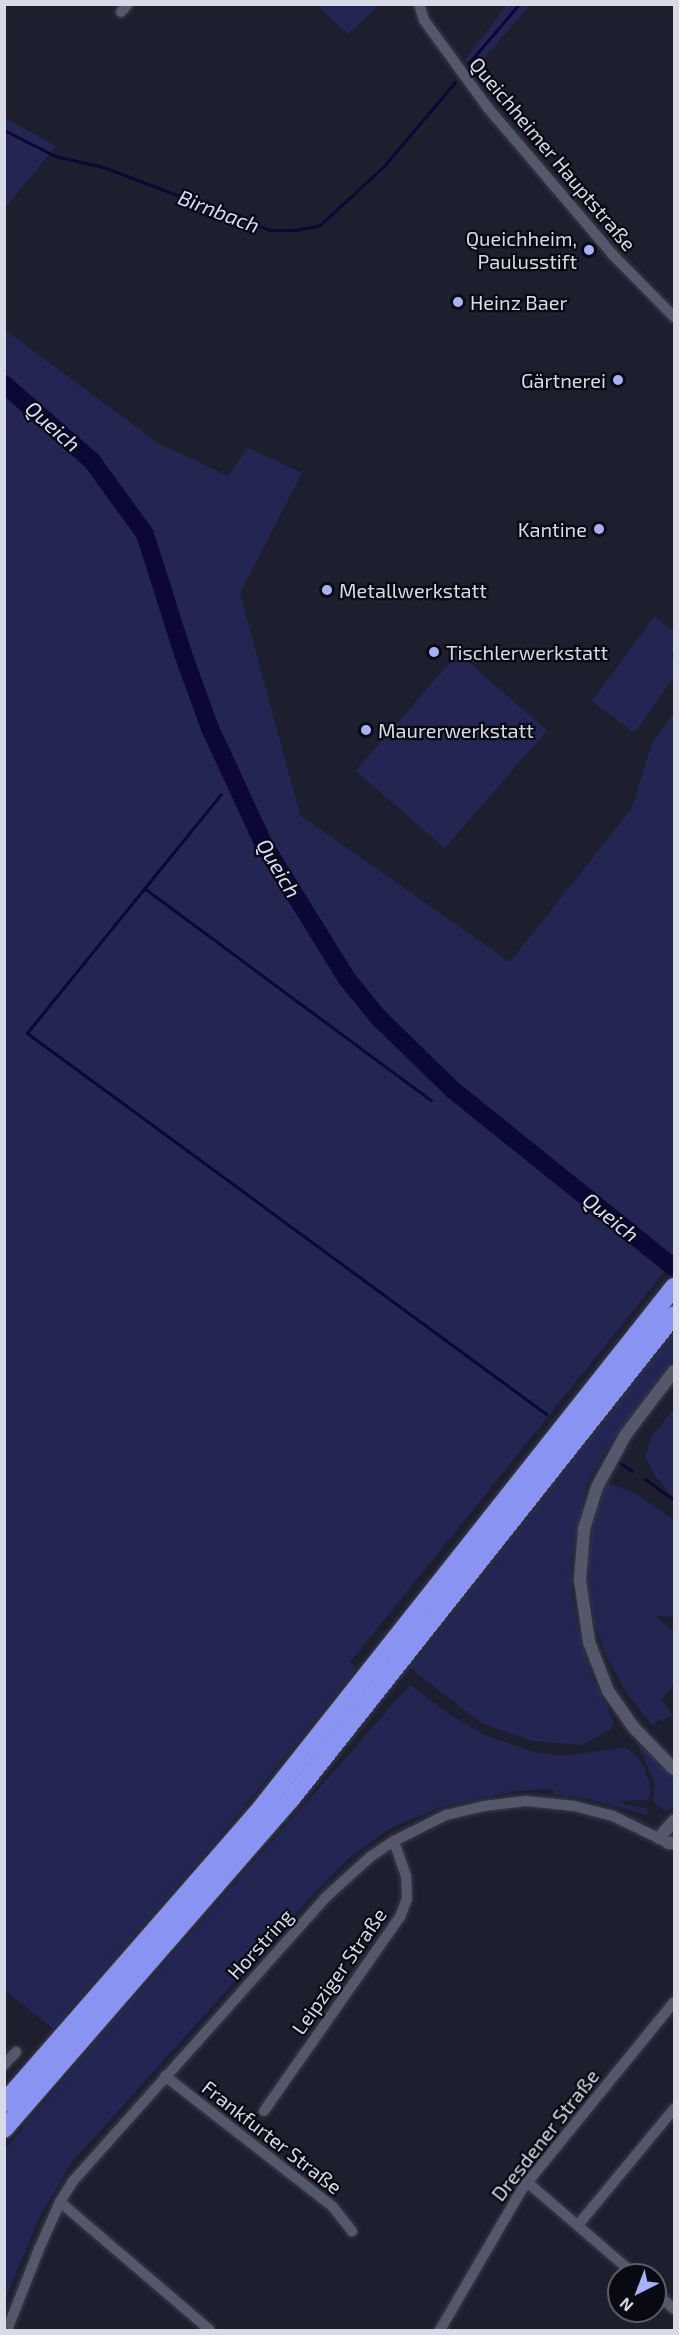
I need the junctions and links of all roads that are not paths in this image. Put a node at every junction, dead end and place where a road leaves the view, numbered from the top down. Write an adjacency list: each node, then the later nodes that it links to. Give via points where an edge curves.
1 (419, 4): 2 (street, Queichheimer Hauptstraße, via 424,20 488,108 613,255)
2 (675, 317)
3 (673, 1289): 16 (highway, via 258,1812)
4 (675, 1315): 19 (highway, via 291,1799)
5 (675, 1371): 6 (street, via 611,1458 584,1529 580,1561 589,1642 608,1690 628,1721)
6 (661, 1754): 7 (street); 8 (street)
7 (675, 1761)
8 (675, 1769)
9 (675, 1821): 11 (street)
10 (394, 1841): 11 (street, Horstring, via 423,1825 468,1809 526,1801 593,1810); 15 (street, Horstring, via 358,1866 325,1898); 18 (street, Leipziger Straße, via 406,1876 407,1899 400,1917)
11 (669, 1843)
12 (675, 2002): 20 (street, Dresdener Straße)
13 (16, 2052): 14 (street)
14 (4, 2066)
15 (165, 2076): 21 (street, Horstring, via 83,2169); 23 (street, Frankfurter Straße, via 333,2207)
16 (4, 2103)
17 (675, 2109): 22 (street)
18 (264, 2111)
19 (4, 2129)
20 (527, 2182): 22 (street); 27 (street, Dresdener Straße)
21 (60, 2202): 25 (street, Horstring); 26 (street)
22 (578, 2225): 24 (street)
23 (352, 2232)
24 (621, 2263)
25 (7, 2331)
26 (210, 2331)
27 (440, 2331)

